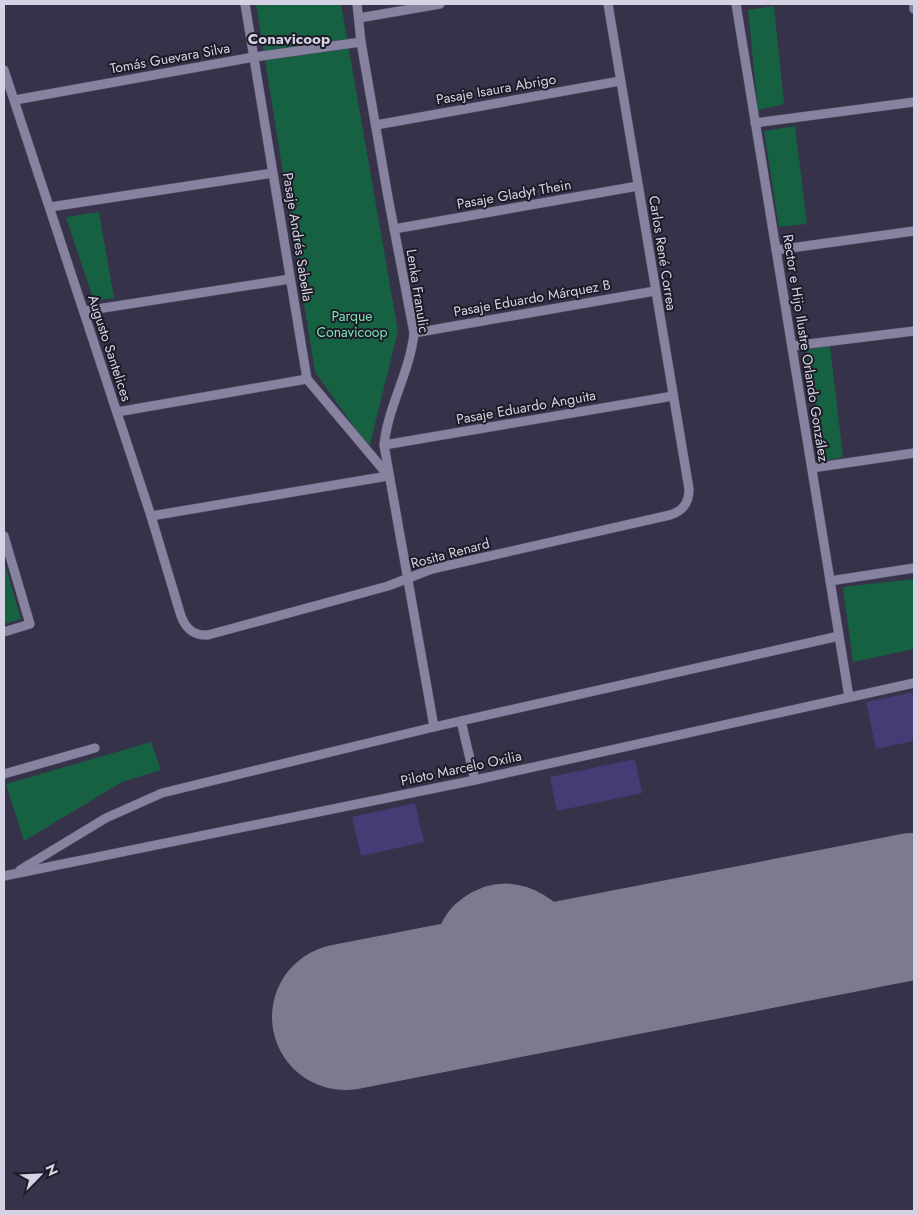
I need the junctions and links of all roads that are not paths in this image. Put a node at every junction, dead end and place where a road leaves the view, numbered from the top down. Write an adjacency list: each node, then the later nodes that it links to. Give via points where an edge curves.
1 (246, 4): 10 (street, Pasaje Andrés Sabella)
2 (357, 4): 8 (street, Lenka Franulic)
3 (440, 4): 8 (street)
4 (608, 4): 12 (street, Carlos René Correa)
5 (736, 4): 15 (street, Rector e Hijo Ilustre Orlando González)
6 (914, 4): 7 (street)
7 (914, 9)
8 (359, 18): 9 (street, Lenka Franulic)
9 (361, 42): 10 (street, Tomás Guevara Silva); 16 (street, Lenka Franulic)
10 (254, 57): 13 (street, Tomás Guevara Silva); 17 (street, Pasaje Andrés Sabella)
11 (4, 70): 13 (street, Augusto Santelices)
12 (620, 80): 16 (street, Pasaje Isaura Abrigo); 18 (street, Carlos René Correa)
13 (15, 100): 19 (street, Augusto Santelices)
14 (914, 102): 15 (street)
15 (755, 123): 22 (street, Rector e Hijo Ilustre Orlando González)
16 (376, 125): 20 (street, Lenka Franulic)
17 (273, 173): 19 (street); 23 (street, Pasaje Andrés Sabella)
18 (638, 186): 20 (street, Pasaje Gladyt Thein); 24 (street, Carlos René Correa)
19 (50, 208): 25 (street, Augusto Santelices)
20 (394, 229): 27 (street, Lenka Franulic)
21 (914, 231): 22 (street)
22 (776, 250): 28 (street, Rector e Hijo Ilustre Orlando González)
23 (290, 279): 25 (street); 29 (street, Pasaje Andrés Sabella)
24 (655, 291): 27 (street, Pasaje Eduardo Márquez B); 30 (street, Carlos René Correa)
25 (84, 310): 31 (street, Augusto Santelices)
26 (914, 331): 28 (street)
27 (414, 333): 32 (street, Lenka Franulic, via 412,351 387,419)
28 (792, 346): 34 (street, Rector e Hijo Ilustre Orlando González)
29 (307, 379): 31 (street); 35 (street)
30 (673, 396): 32 (street, Pasaje Eduardo Anguita); 36 (street, Carlos René Correa, via 689,489)
31 (117, 412): 37 (street, Augusto Santelices)
32 (384, 445): 35 (street, Lenka Franulic)
33 (914, 453): 34 (street)
34 (812, 468): 41 (street, Rector e Hijo Ilustre Orlando González)
35 (388, 476): 37 (street); 40 (street, Lenka Franulic)
36 (685, 505): 40 (street, Rosita Renard, via 670,515 432,569)
37 (151, 516): 43 (street, Augusto Santelices, via 181,616)
38 (4, 536): 42 (street, via 30,624)
39 (914, 568): 41 (street)
40 (408, 578): 43 (street, Rosita Renard, via 208,635); 48 (street, Lenka Franulic)
41 (830, 581): 44 (street, Rector e Hijo Ilustre Orlando González)
42 (4, 632)
43 (192, 632)
44 (839, 636): 46 (street, Rector e Hijo Ilustre Orlando González); 47 (street, Piloto Marcelo Oxilia)
45 (914, 683): 46 (street, Piloto Marcelo Oxilia)
46 (850, 698): 51 (street, Piloto Marcelo Oxilia)
47 (461, 721): 48 (street, Piloto Marcelo Oxilia); 51 (street)
48 (434, 727): 52 (street, Piloto Marcelo Oxilia, via 162,793 106,818)
49 (95, 748): 50 (street)
50 (4, 774)
51 (475, 780): 52 (street, Piloto Marcelo Oxilia)
52 (8, 876)

